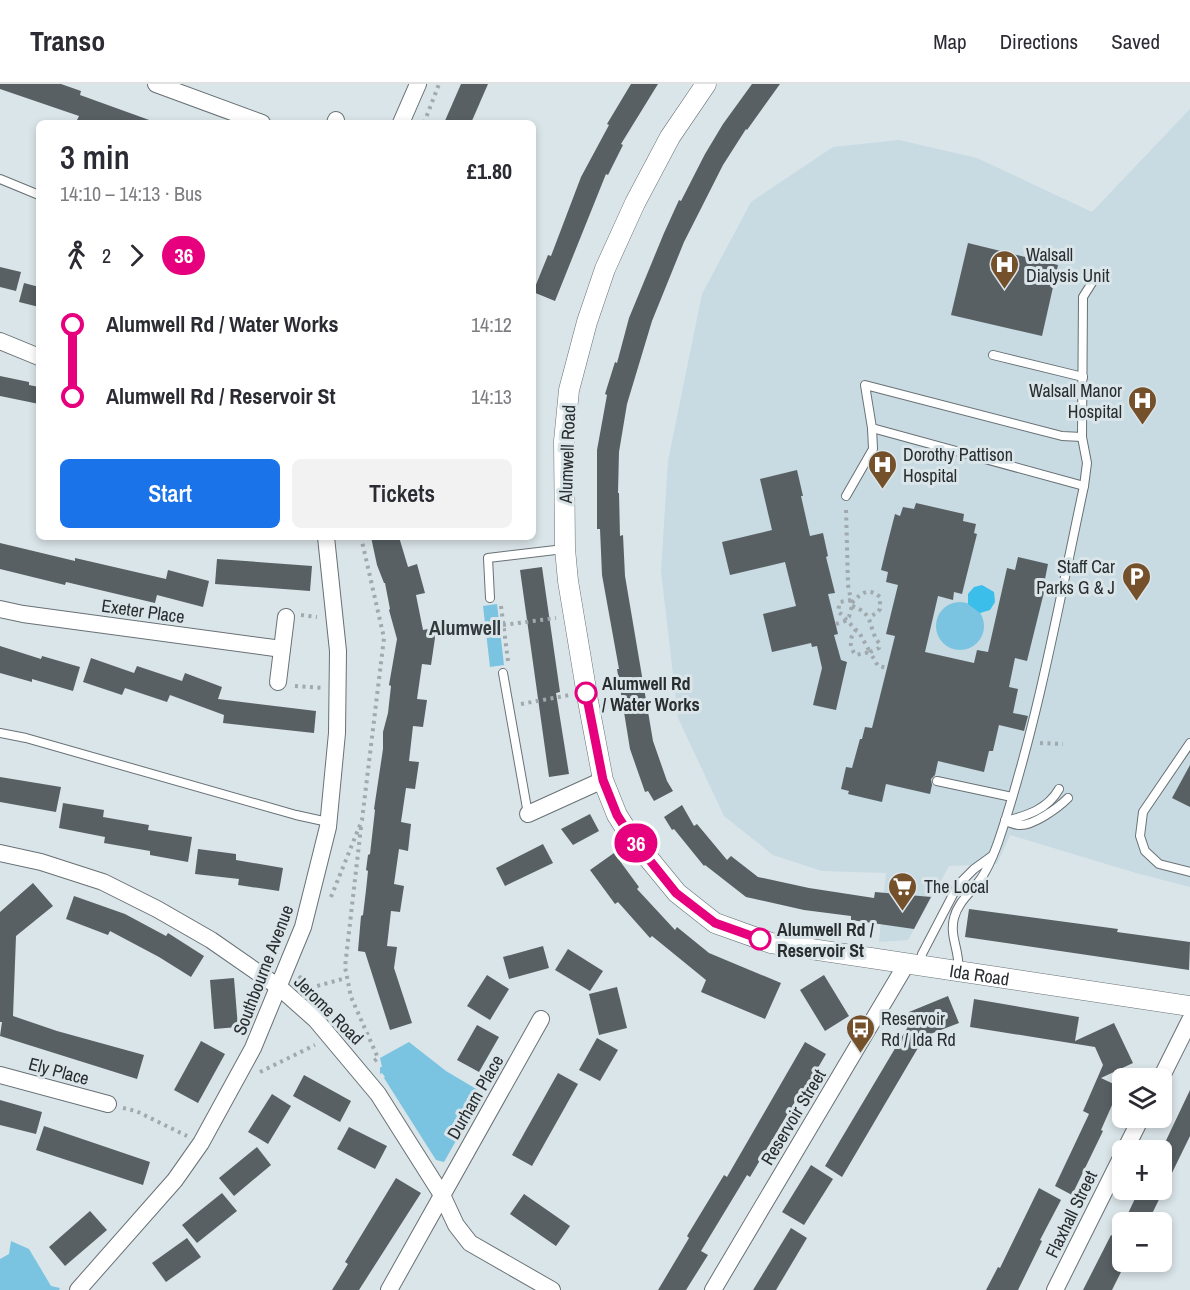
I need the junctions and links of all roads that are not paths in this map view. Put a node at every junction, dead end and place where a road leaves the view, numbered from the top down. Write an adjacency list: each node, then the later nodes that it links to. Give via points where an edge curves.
1 (156, 84): 4 (street)
2 (418, 84): 5 (street)
3 (706, 84): 18 (street, Alumwell Road, via 670,138 635,203 605,269 587,322 569,390 565,430)
4 (254, 120)
5 (402, 120)
6 (0, 179): 7 (lane)
7 (36, 194)
8 (1093, 281): 12 (lane, via 1083,297)
9 (0, 341): 11 (street)
10 (993, 355): 12 (lane)
11 (36, 356)
12 (1083, 377): 14 (lane)
13 (872, 428): 14 (lane, via 865,385 1062,436); 15 (lane); 16 (lane, via 873,449)
14 (1082, 437): 15 (lane, via 1088,463)
15 (1084, 486): 30 (lane, via 1032,729)
16 (846, 496)
17 (326, 540): 34 (street, Southbourne Avenue, via 339,689)
18 (565, 549): 19 (lane, via 488,558); 27 (street, Alumwell Road)
19 (490, 598)
20 (0, 609): 22 (street, Exeter Place)
21 (290, 616): 22 (street)
22 (282, 649): 24 (street)
23 (503, 673): 32 (lane)
24 (278, 682)
25 (0, 734): 34 (lane)
26 (1190, 743): 37 (lane, via 1143,812 1140,836 1145,851 1159,864)
27 (603, 780): 32 (street); 38 (street, Alumwell Road, via 621,823 676,893 715,923)
28 (937, 781): 30 (lane)
29 (1059, 789): 33 (lane, via 1038,810)
30 (1012, 797): 33 (lane)
31 (1068, 798): 33 (lane, via 1057,809 1027,824)
32 (528, 814)
33 (1005, 821): 36 (lane)
34 (328, 822): 41 (street, Southbourne Avenue, via 303,927)
35 (0, 853): 41 (street, Jerome Road, via 103,882 211,940)
36 (992, 855): 39 (lane, via 958,885); 40 (lane, via 983,877 957,910 952,933 960,961)
37 (1190, 872)
38 (771, 943): 39 (street, Ida Road)
39 (913, 964): 40 (street, Ida Road); 53 (street, Reservoir Street)
40 (958, 971): 42 (street, Ida Road)
41 (280, 987): 49 (street, Jerome Road, via 316,1020 378,1094); 50 (street, Southbourne Avenue, via 254,1048 201,1143 175,1180)
42 (1190, 1006)
43 (541, 1019): 49 (street, Durham Place)
44 (1190, 1020): 45 (street)
45 (1166, 1068)
46 (0, 1075): 47 (street, Ely Place)
47 (108, 1104)
48 (1112, 1176): 54 (street, Flaxhall Street)
49 (442, 1195): 51 (street, Durham Place); 52 (street, Jerome Road, via 456,1225 470,1243)
50 (78, 1290)
51 (389, 1290)
52 (552, 1290)
53 (713, 1290)
54 (1055, 1290)

